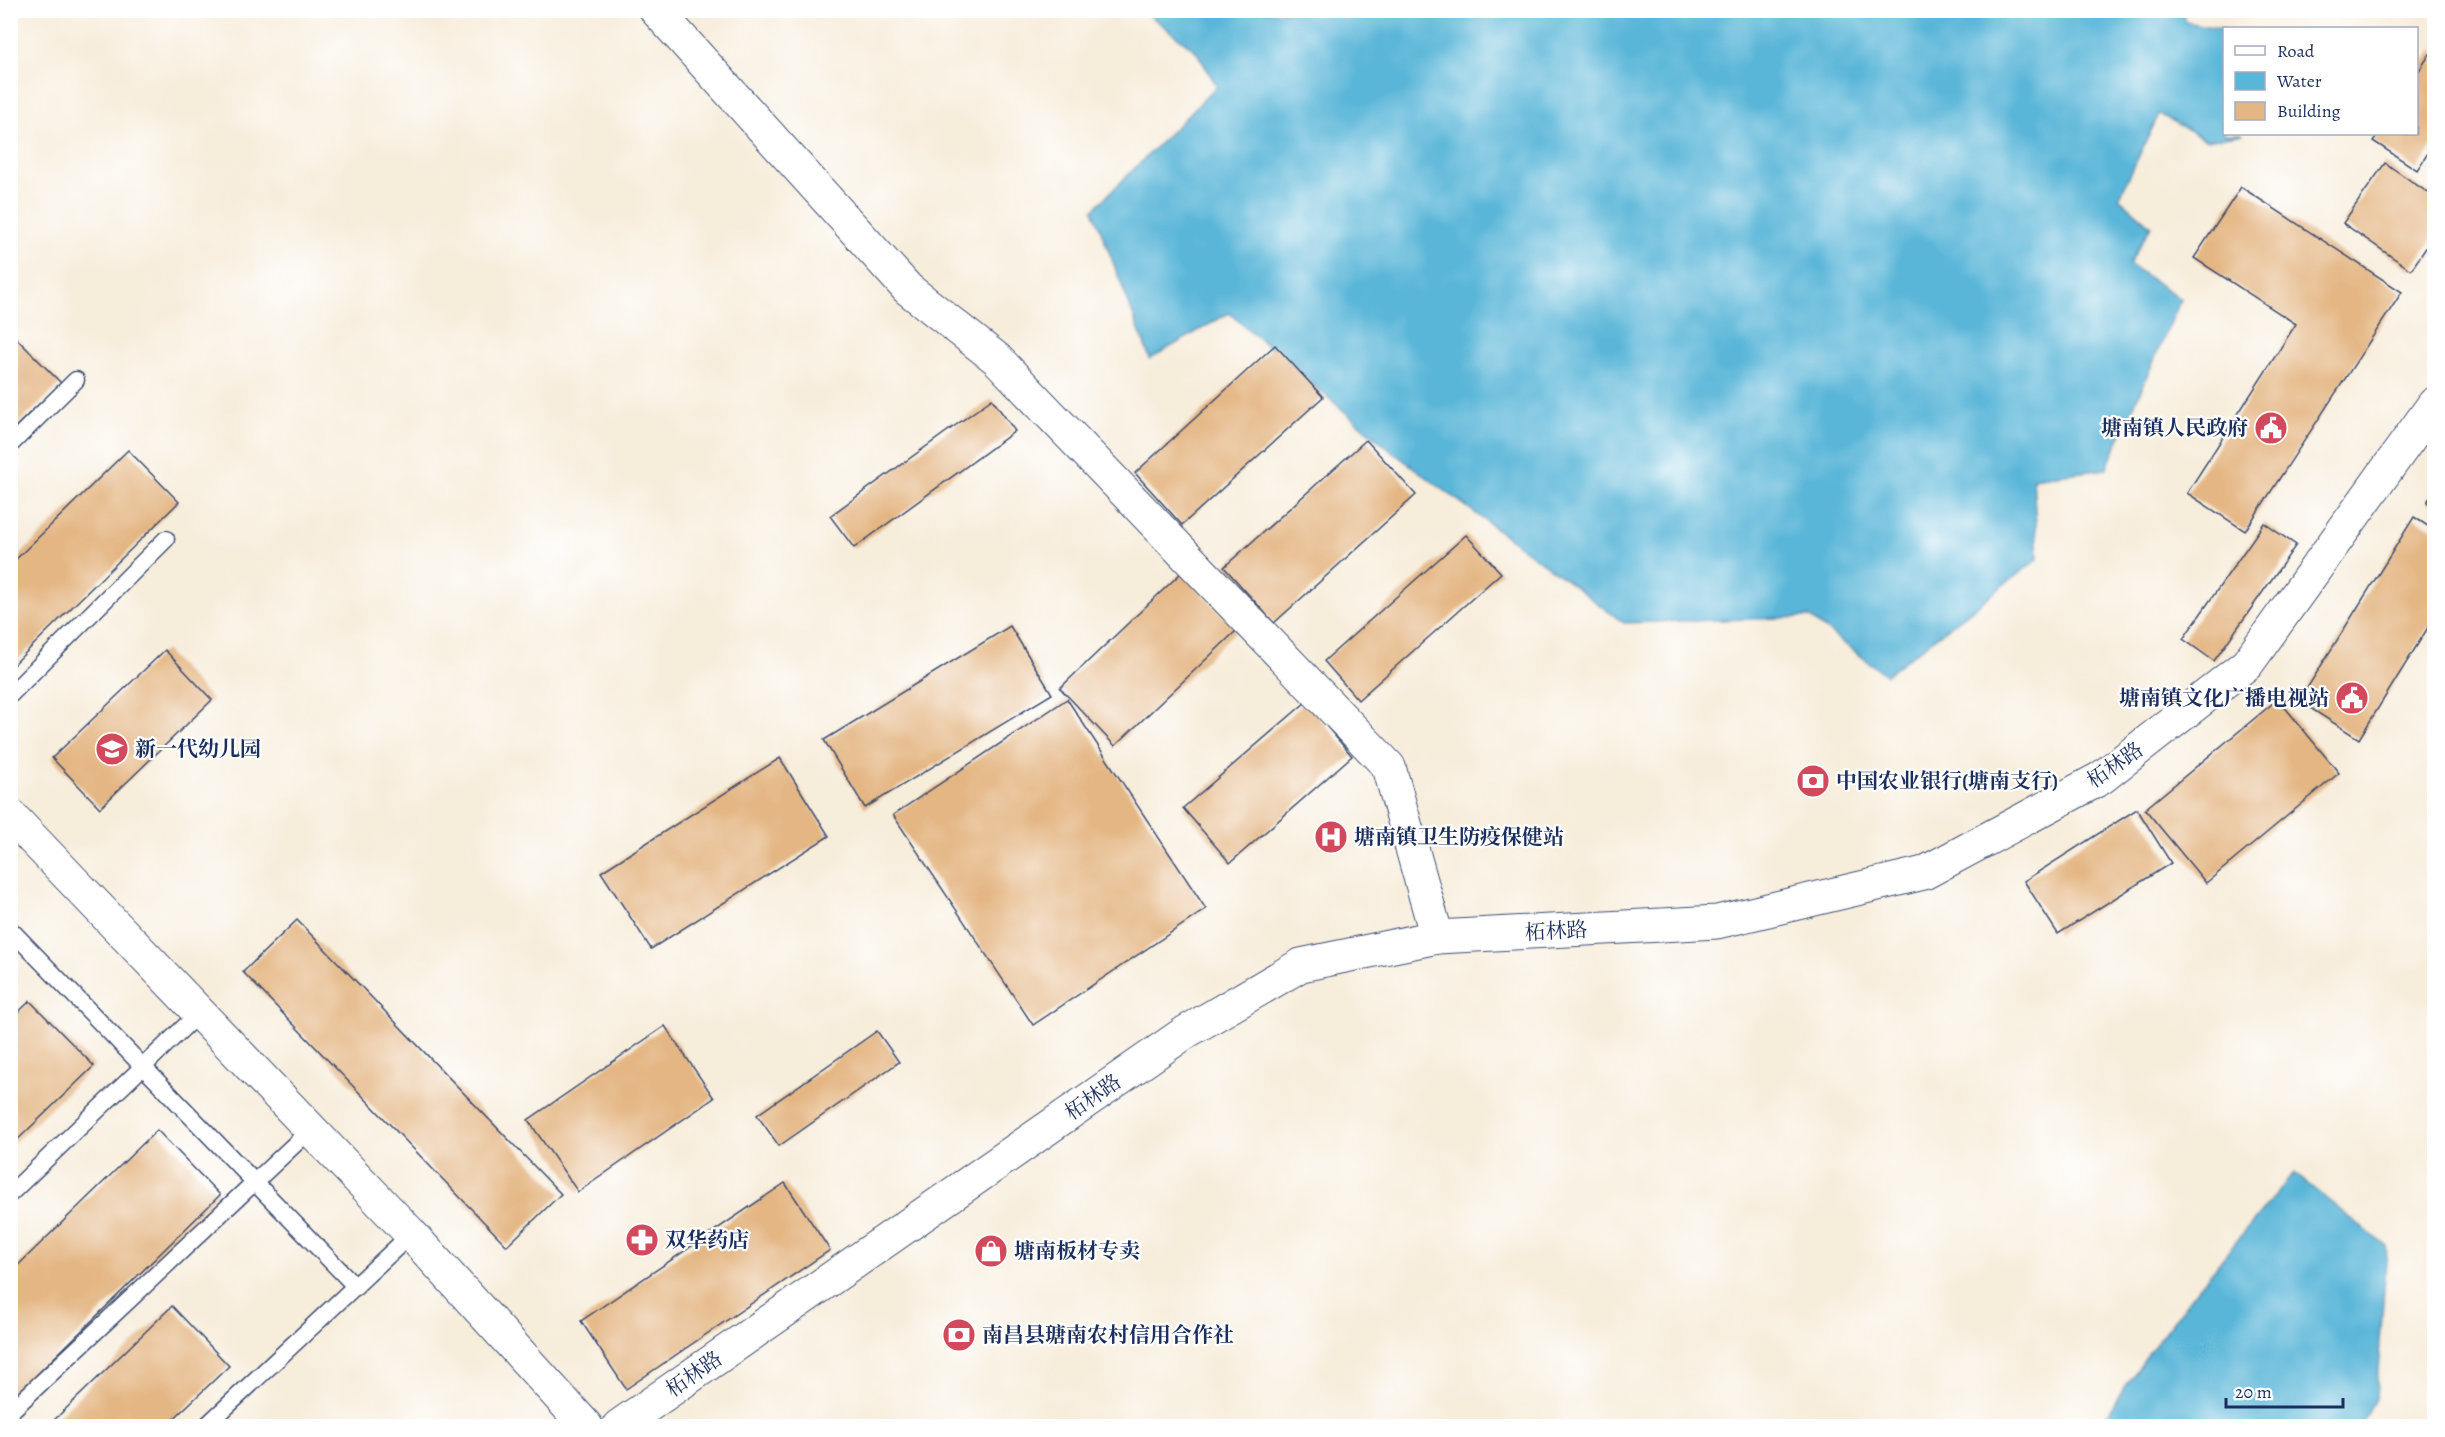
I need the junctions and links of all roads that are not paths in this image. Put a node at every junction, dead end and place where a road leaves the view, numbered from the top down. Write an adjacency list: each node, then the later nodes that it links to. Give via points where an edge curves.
1 (656, 10): 9 (street, via 908,289 997,359 1389,767)
2 (76, 380): 4 (lane)
3 (2434, 404): 9 (street, 柘林路, via 2247,664 2102,778 1935,868 1716,922)
4 (10, 445)
5 (166, 540): 6 (lane)
6 (10, 695)
7 (10, 815): 10 (street)
8 (13, 936): 11 (lane)
9 (1437, 937): 20 (street, 柘林路, via 1301,965 1186,1032)
10 (200, 1012): 11 (lane); 12 (street)
11 (144, 1066): 13 (lane); 14 (lane)
12 (311, 1129): 13 (lane); 15 (street)
13 (255, 1182): 16 (lane); 17 (lane)
14 (10, 1194)
15 (411, 1234): 16 (lane); 19 (street)
16 (356, 1287): 18 (lane)
17 (10, 1412)
18 (207, 1426)
19 (586, 1426)
20 (619, 1426)

